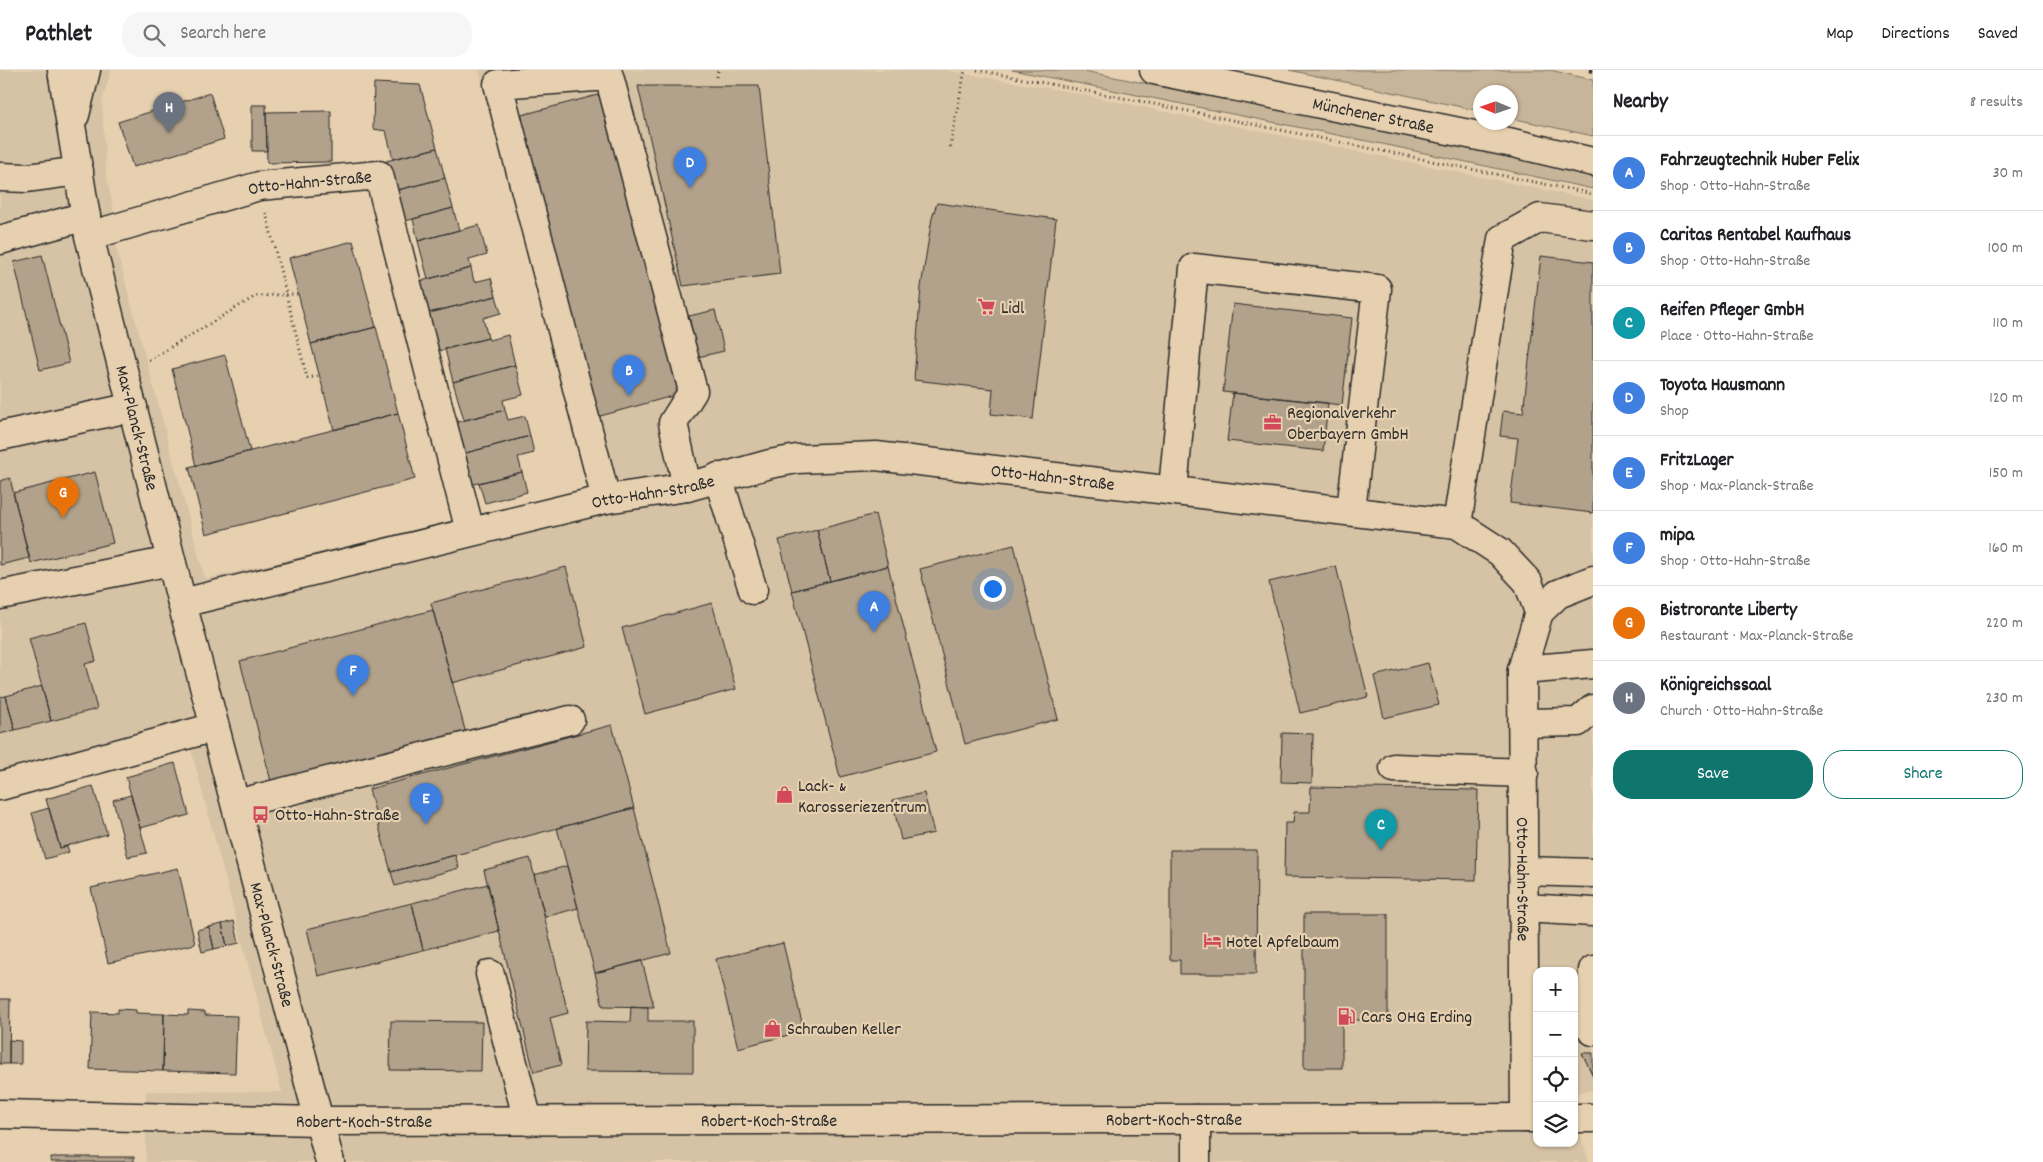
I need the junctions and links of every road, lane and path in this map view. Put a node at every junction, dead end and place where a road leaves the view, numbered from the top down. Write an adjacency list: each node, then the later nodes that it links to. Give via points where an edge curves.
1 (62, 70): 8 (street, Max-Planck-Straße)
2 (86, 70): 8 (street, Max-Planck-Straße)
3 (718, 70): 7 (path)
4 (965, 70): 9 (path)
5 (978, 70): 14 (path)
6 (1154, 70): 10 (street, Münchener Straße)
7 (717, 77)
8 (73, 126): 11 (street, Max-Planck-Straße)
9 (950, 147)
10 (1593, 162)
11 (79, 171): 12 (street, via 27,178); 16 (street, Max-Planck-Straße)
12 (1, 174)
13 (259, 186): 16 (street, Otto-Hahn-Straße); 18 (path); 30 (street, Otto-Hahn-Straße, via 379,175)
14 (1593, 194)
15 (1593, 225): 29 (street, via 1540,218 1502,239)
16 (88, 226): 17 (street, Otto-Hahn-Straße); 20 (street, Max-Planck-Straße)
17 (0, 240)
18 (288, 294): 19 (path); 20 (path, via 256,296); 21 (path, via 307,378)
19 (299, 294)
20 (124, 375): 22 (street, Max-Planck-Straße)
21 (320, 376)
22 (132, 407): 23 (street); 31 (street, Max-Planck-Straße)
23 (0, 436)
24 (718, 477): 25 (street, Otto-Hahn-Straße); 26 (street, Otto-Hahn-Straße, via 797,459 876,456); 33 (street)
25 (687, 487): 27 (street, Otto-Hahn-Straße); 27 (street, via 673,423 692,391 608,76 498,84)
26 (1173, 490): 28 (street, Otto-Hahn-Straße); 28 (street, via 1194,268 1377,289)
27 (606, 499): 30 (street, Otto-Hahn-Straße)
28 (1351, 510): 29 (street, Otto-Hahn-Straße)
29 (1457, 524): 36 (street, Otto-Hahn-Straße, via 1506,558 1528,582)
30 (470, 531): 35 (street, Otto-Hahn-Straße)
31 (171, 561): 34 (street); 35 (street, Max-Planck-Straße)
32 (1593, 580): 36 (street, via 1558,594)
33 (753, 590)
34 (0, 595)
35 (182, 603): 42 (street, Max-Planck-Straße)
36 (1539, 612): 38 (street, Otto-Hahn-Straße)
37 (1593, 664): 38 (street)
38 (1522, 670): 41 (street, Otto-Hahn-Straße)
39 (1593, 709): 41 (street, via 1578,722)
40 (570, 720): 46 (street)
41 (1524, 723): 44 (street, Otto-Hahn-Straße)
42 (215, 727): 45 (street); 46 (street, Max-Planck-Straße)
43 (1394, 768): 44 (street)
44 (1524, 773): 47 (street, Otto-Hahn-Straße)
45 (0, 786)
46 (236, 804): 59 (street, Max-Planck-Straße)
47 (1523, 871): 48 (street); 49 (street, Otto-Hahn-Straße)
48 (1593, 873)
49 (1524, 908): 50 (street); 55 (street, Otto-Hahn-Straße)
50 (1593, 912)
51 (1593, 970): 53 (street, via 1589,1026)
52 (490, 974): 60 (street)
53 (1593, 1031)
54 (0, 1114): 59 (street, Robert-Koch-Straße)
55 (1531, 1118): 58 (street, Robert-Koch-Straße)
56 (1578, 1118): 57 (street)
57 (1593, 1118)
58 (1196, 1119): 60 (street, Robert-Koch-Straße); 62 (street)
59 (320, 1121): 60 (street, Robert-Koch-Straße); 61 (street, Max-Planck-Straße)
60 (528, 1121)
61 (330, 1162)
62 (1196, 1162)

